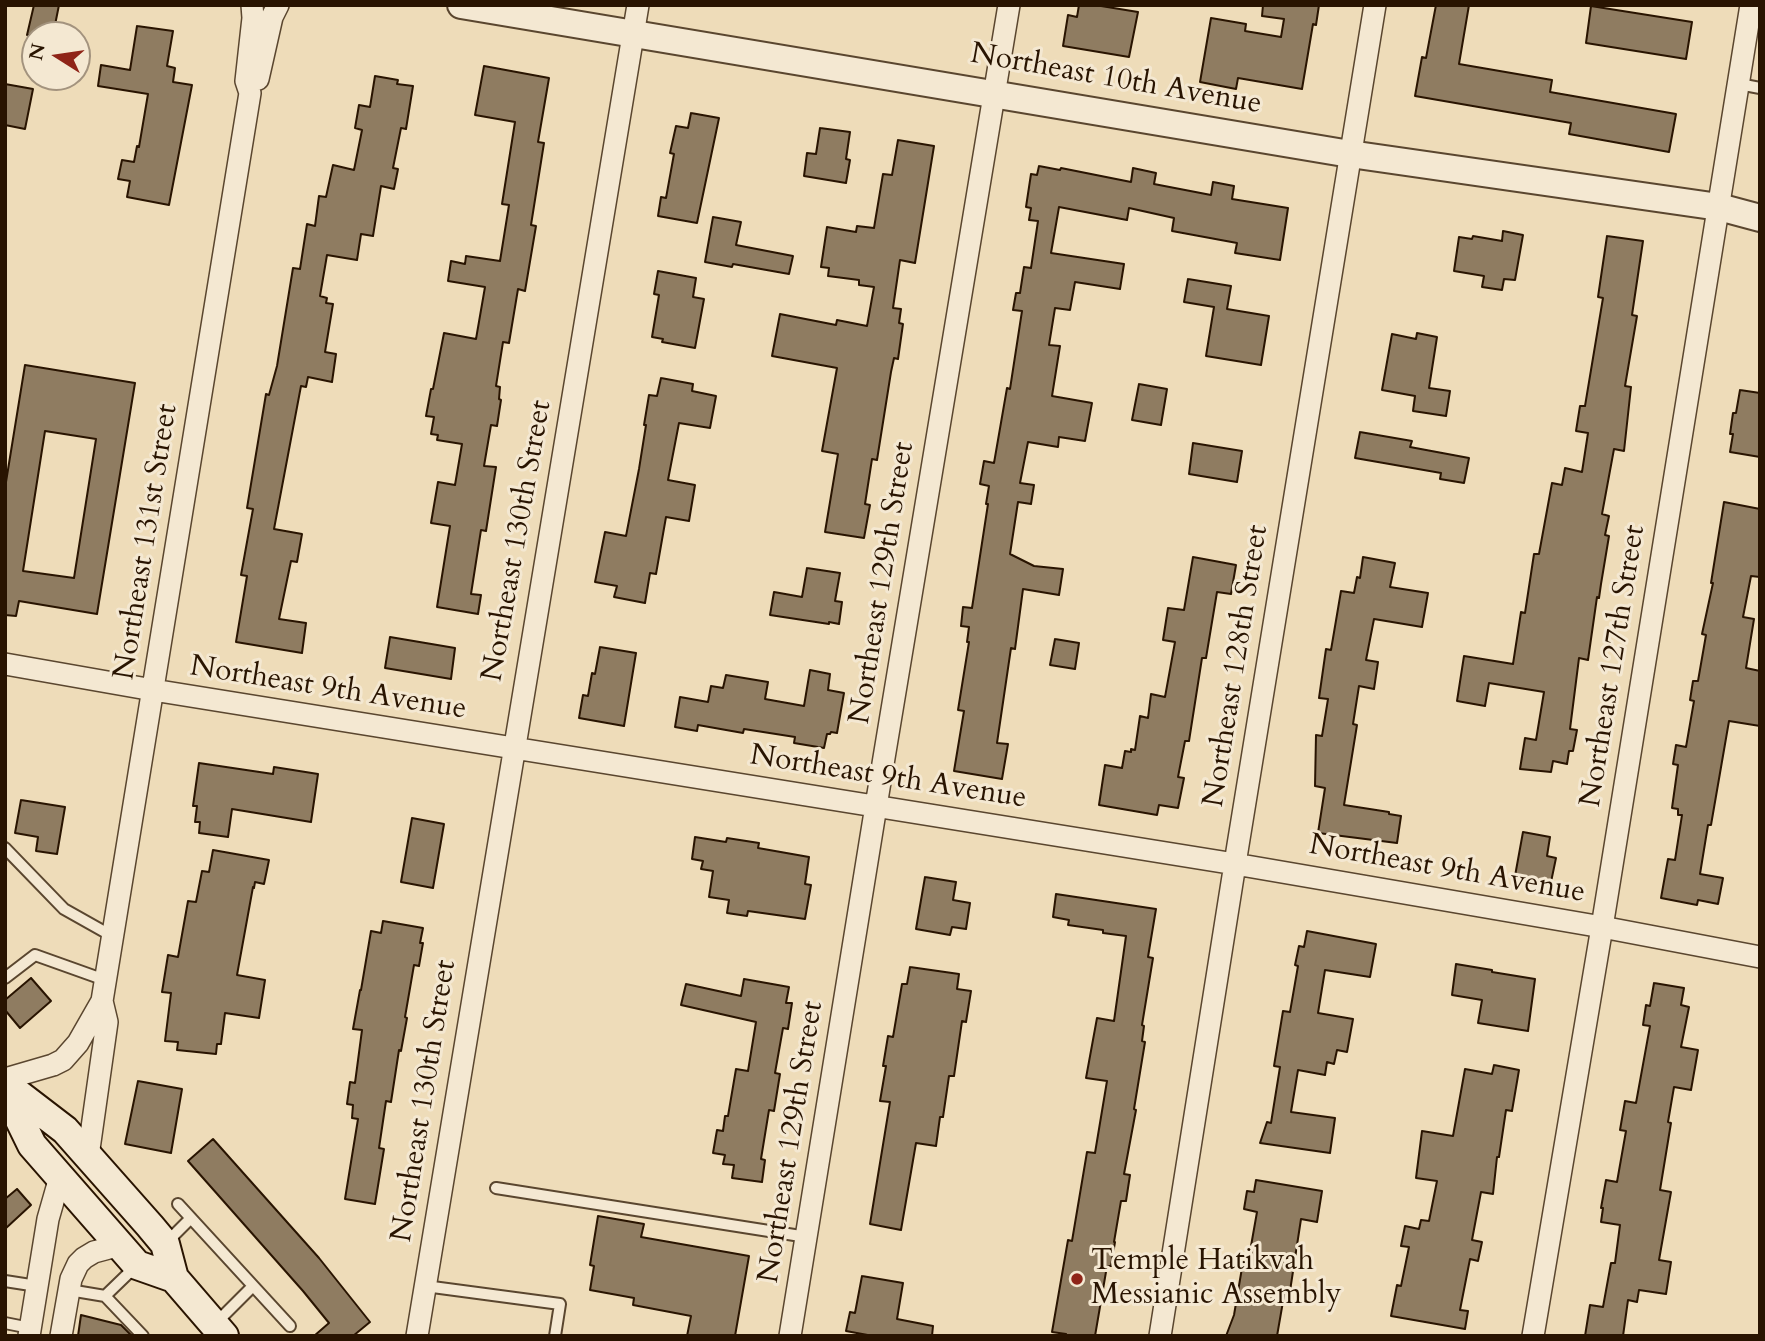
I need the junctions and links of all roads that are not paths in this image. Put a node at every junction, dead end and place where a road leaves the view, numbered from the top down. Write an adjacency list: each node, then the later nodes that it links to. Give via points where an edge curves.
1 (252, 5): 11 (street, Northeast 131st Street, via 246,81)
2 (278, 5): 11 (street, Northeast 131st Street)
3 (461, 5): 8 (street, Northeast 10th Avenue)
4 (638, 5): 8 (street, Northeast 130th Street)
5 (1009, 5): 12 (street, Northeast 129th Street)
6 (1375, 5): 13 (street, Northeast 128th Street)
7 (1751, 5): 9 (street, Northeast 127th Street)
8 (633, 35): 12 (street, Northeast 10th Avenue); 18 (street, Northeast 130th Street)
9 (1738, 84): 10 (lane); 14 (street, Northeast 127th Street)
10 (1760, 88)
11 (250, 93): 17 (street, Northeast 131st Street)
12 (994, 93): 13 (street, Northeast 10th Avenue); 19 (street, Northeast 129th Street)
13 (1350, 154): 14 (street, Northeast 10th Avenue); 21 (street, Northeast 128th Street)
14 (1718, 207): 15 (street, Northeast 10th Avenue); 22 (street, Northeast 127th Street)
15 (1760, 218)
16 (5, 664): 17 (street, Northeast 9th Avenue)
17 (153, 690): 18 (street, Northeast 9th Avenue); 23 (street, Northeast 131st Street)
18 (513, 749): 19 (street, Northeast 9th Avenue); 41 (street, Northeast 130th Street)
19 (876, 806): 21 (street, Northeast 9th Avenue); 34 (street, Northeast 129th Street)
20 (5, 848): 23 (lane, via 64,909)
21 (1235, 864): 22 (street, Northeast 9th Avenue); 53 (street, Northeast 128th Street)
22 (1602, 927): 24 (street, Northeast 9th Avenue); 54 (street, Northeast 127th Street)
23 (112, 936): 26 (street, Northeast 131st Street)
24 (1760, 957)
25 (5, 978): 26 (lane, via 35,955)
26 (104, 990): 27 (street, Northeast 131st Street, via 78,1043 63,1060); 29 (street, Northeast 131st Street, via 107,1022)
27 (5, 1082): 29 (main road, via 65,1130)
28 (5, 1090): 30 (main road, via 32,1145)
29 (88, 1156): 35 (main road)
30 (60, 1177): 36 (main road); 39 (street)
31 (496, 1188): 34 (lane)
32 (178, 1204): 33 (lane)
33 (191, 1217): 35 (lane); 40 (lane)
34 (807, 1237): 52 (street, Northeast 129th Street)
35 (165, 1244): 37 (main road)
36 (129, 1255): 37 (main road); 42 (street, via 94,1252 74,1270); 43 (lane)
37 (174, 1278): 46 (main road)
38 (5, 1281): 39 (lane)
39 (37, 1286): 47 (street)
40 (253, 1286): 45 (lane); 46 (lane)
41 (425, 1286): 50 (street, Northeast 130th Street); 51 (lane, via 560,1304)
42 (69, 1290): 43 (lane); 48 (street)
43 (105, 1296): 49 (lane)
44 (5, 1324): 47 (lane)
45 (290, 1326)
46 (219, 1330)
47 (29, 1332)
48 (61, 1336)
49 (143, 1336)
50 (416, 1336)
51 (555, 1336)
52 (790, 1336)
53 (1160, 1336)
54 (1533, 1336)

